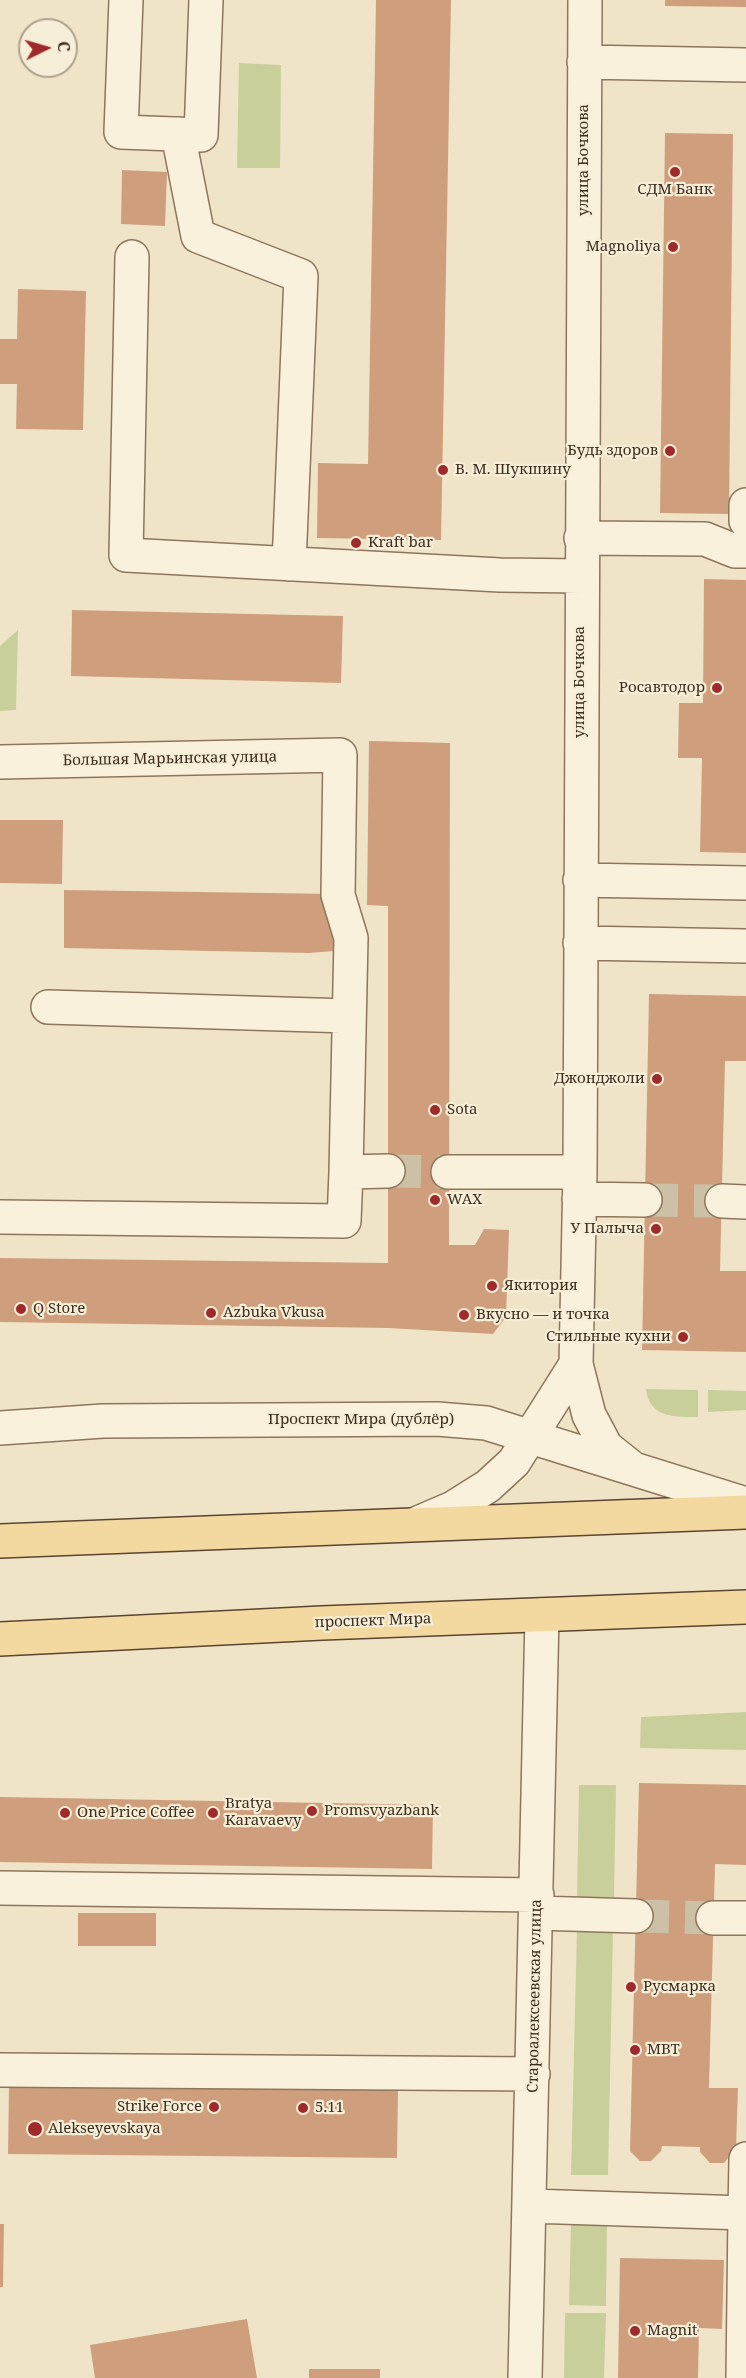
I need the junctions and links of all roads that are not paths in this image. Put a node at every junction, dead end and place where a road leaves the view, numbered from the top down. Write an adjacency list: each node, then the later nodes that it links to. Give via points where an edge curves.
1 (126, 0): 6 (street, via 121,132)
2 (206, 0): 6 (street, via 201,135)
3 (585, 0): 4 (street, улица Бочкова)
4 (584, 62): 5 (street); 10 (street, улица Бочкова)
5 (746, 65)
6 (178, 134): 12 (street, via 198,236 301,276)
7 (132, 257): 12 (street, via 126,555)
8 (746, 505): 9 (street)
9 (746, 521)
10 (581, 538): 11 (street, via 705,539 735,551); 13 (street, улица Бочкова)
11 (746, 551)
12 (290, 564): 13 (street)
13 (581, 576): 15 (street, улица Бочкова)
14 (0, 762): 20 (street, Большая Марьинская улица, via 340,755 338,895 351,938)
15 (580, 880): 16 (street); 17 (street, улица Бочкова)
16 (746, 883)
17 (580, 943): 18 (street); 24 (street, улица Бочкова)
18 (746, 946)
19 (48, 1007): 20 (street)
20 (349, 1016): 22 (street)
21 (388, 1171): 22 (street)
22 (346, 1172): 26 (street, via 344,1221)
23 (448, 1172): 24 (street)
24 (580, 1185): 25 (street); 27 (street, улица Бочкова)
25 (645, 1200)
26 (0, 1217)
27 (576, 1364): 29 (street); 30 (street, улица Бочкова, via 597,1431 606,1447)
28 (0, 1428): 29 (street, Проспект Мира (дублёр), via 103,1421 437,1419 486,1424)
29 (529, 1435): 30 (street, Проспект Мира (дублёр)); 33 (street, via 514,1462 488,1486 453,1508)
30 (631, 1467): 31 (street, Проспект Мира (дублёр))
31 (746, 1504)
32 (746, 1512): 33 (main road)
33 (418, 1523): 34 (main road)
34 (0, 1540)
35 (746, 1607): 36 (main road, проспект Мира)
36 (542, 1614): 37 (main road, проспект Мира); 39 (street, Староалексеевская улица)
37 (0, 1639)
38 (0, 1888): 39 (street)
39 (537, 1904): 40 (street); 44 (street, Староалексеевская улица)
40 (636, 1916)
41 (713, 1918): 42 (street)
42 (746, 1918)
43 (0, 2070): 44 (street)
44 (533, 2074): 46 (street, Староалексеевская улица)
45 (746, 2159): 47 (street)
46 (530, 2206): 47 (street); 48 (street, Староалексеевская улица)
47 (745, 2213): 49 (street)
48 (525, 2378)
49 (743, 2378)

